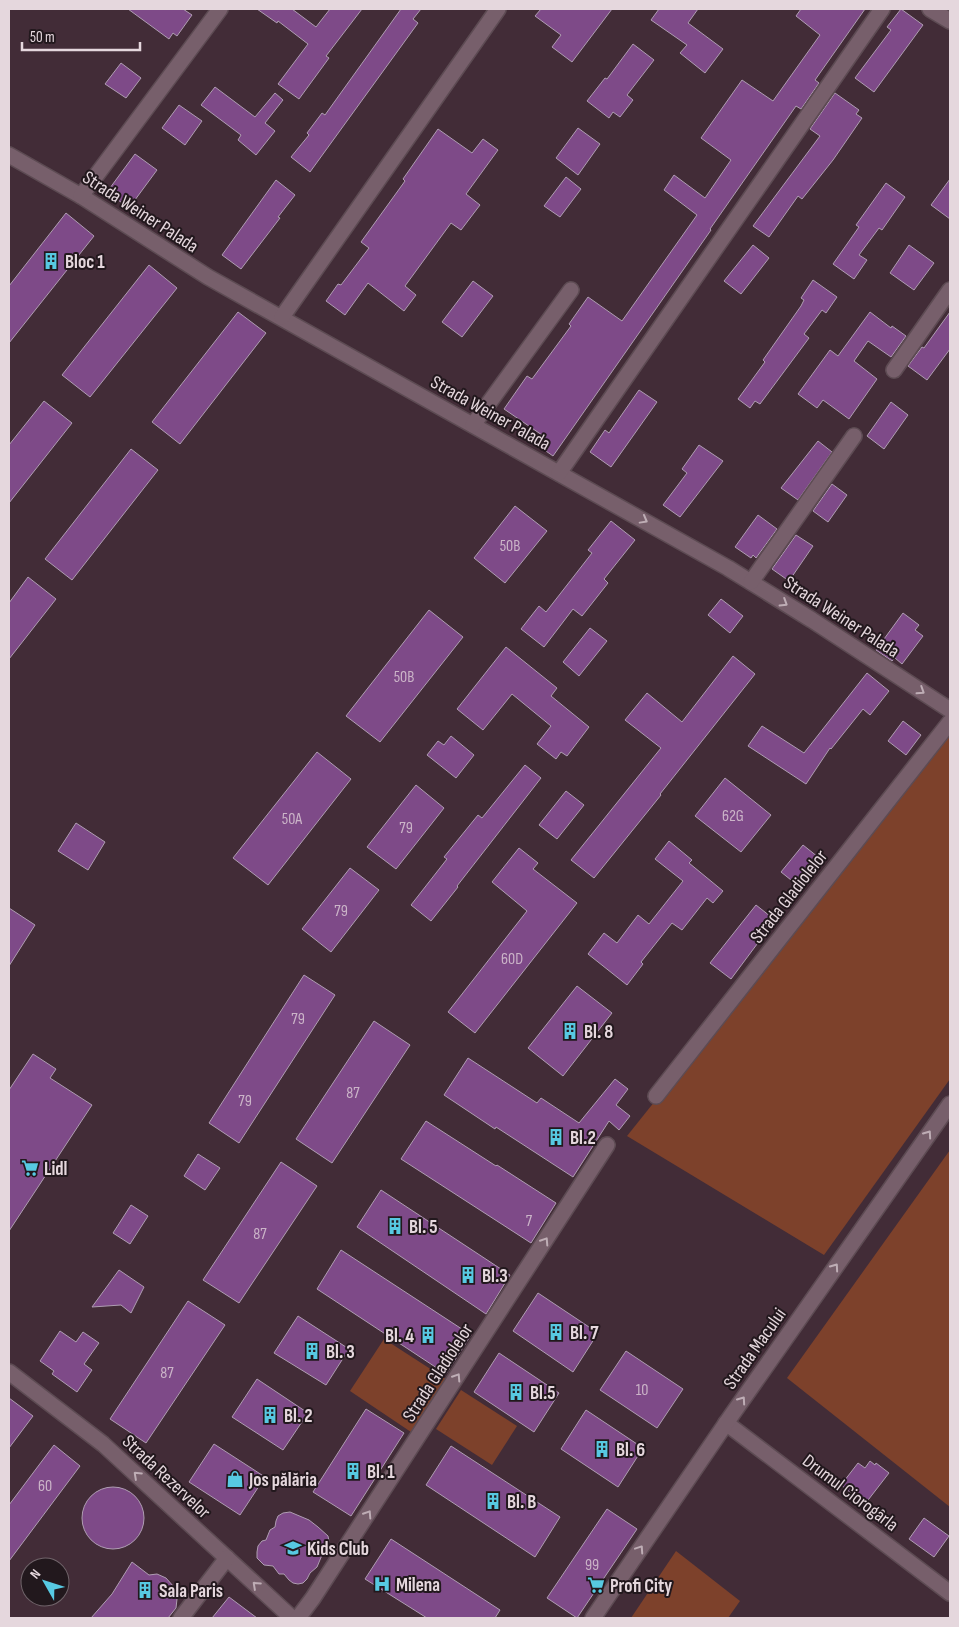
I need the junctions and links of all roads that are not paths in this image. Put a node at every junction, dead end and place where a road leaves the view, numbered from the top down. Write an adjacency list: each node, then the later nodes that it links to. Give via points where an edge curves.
1 (220, 9): 7 (street)
2 (498, 9): 10 (street)
3 (882, 9): 14 (street)
4 (930, 9): 5 (street)
5 (950, 22)
6 (9, 155): 7 (street, Strada Weiner Palada)
7 (81, 196): 10 (street, Strada Weiner Palada, via 192,268)
8 (570, 290): 12 (street)
9 (950, 290): 11 (street)
10 (282, 317): 12 (street, Strada Weiner Palada)
11 (894, 370)
12 (473, 425): 14 (street, Strada Weiner Palada)
13 (854, 436): 15 (street)
14 (559, 473): 15 (street, Strada Weiner Palada, one-way to 15)
15 (751, 582): 16 (street, Strada Weiner Palada, one-way to 16)
16 (950, 710)
17 (950, 722): 18 (street, Strada Gladiolelor)
18 (656, 1096)
19 (950, 1104): 22 (street, Strada Macului, one-way to 19)
20 (607, 1146): 27 (street, Strada Gladiolelor, one-way to 20)
21 (9, 1372): 23 (street, Strada Rezervelor, one-way to 21, via 103,1444)
22 (726, 1423): 24 (street, Drumul Ciorogârla); 28 (street, Strada Macului, one-way to 22)
23 (227, 1558): 25 (street); 26 (street, Strada Rezervelor, one-way to 23)
24 (950, 1593)
25 (181, 1618)
26 (292, 1618)
27 (298, 1618)
28 (593, 1618)

